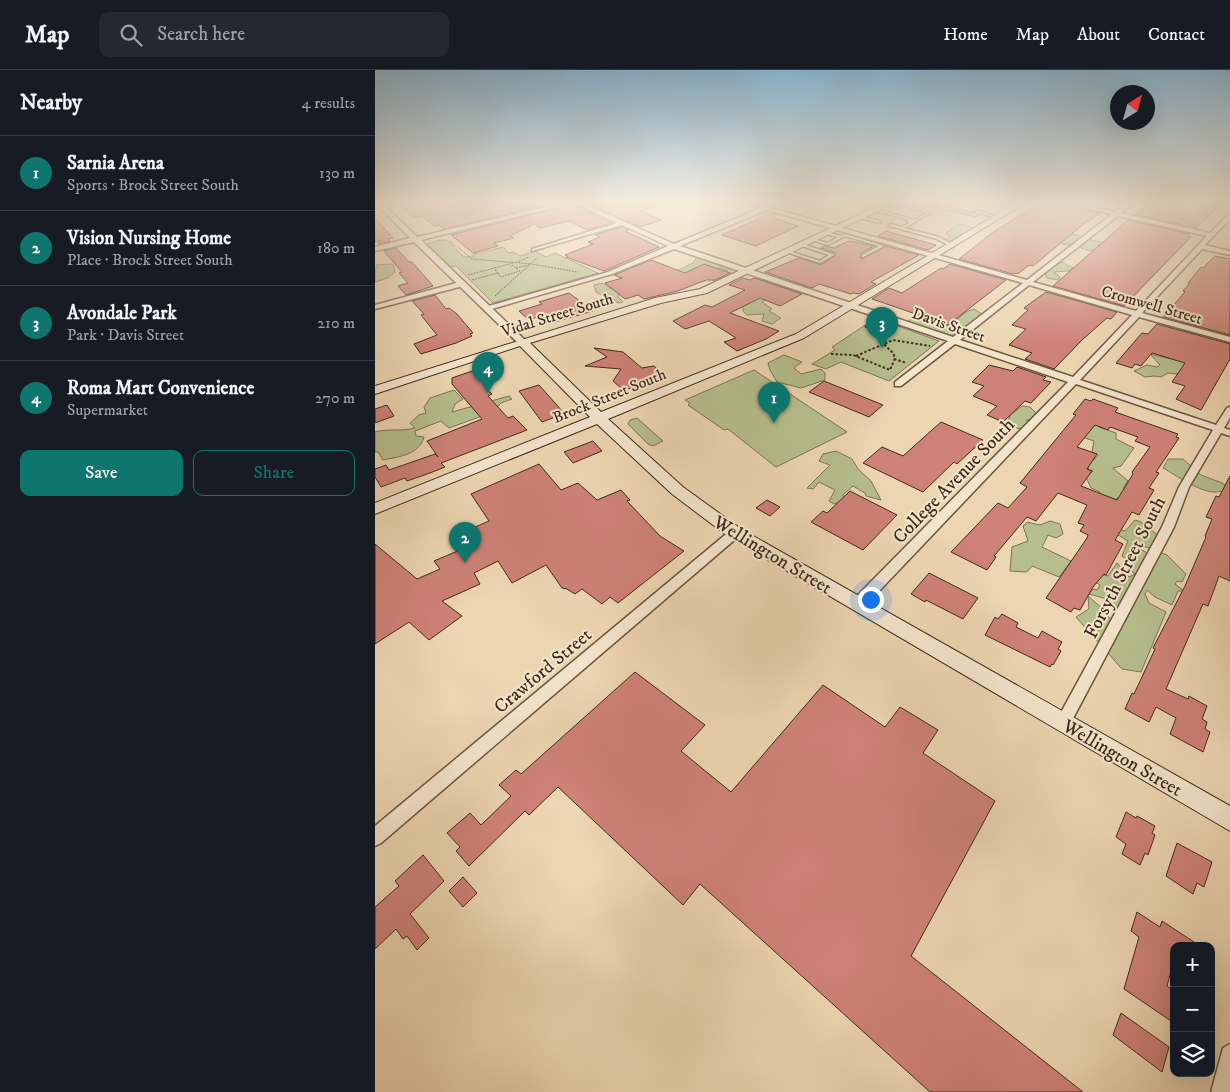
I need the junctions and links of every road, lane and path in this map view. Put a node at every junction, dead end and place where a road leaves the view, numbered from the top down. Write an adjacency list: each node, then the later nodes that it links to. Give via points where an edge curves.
1 (427, 251): 25 (street, Wellington Street)
2 (462, 251): 17 (path, via 472,259)
3 (543, 251): 13 (street)
4 (666, 251): 29 (street, via 610,273)
5 (686, 251): 20 (street, Davis Street)
6 (791, 251): 14 (main road, Vidal Street South)
7 (824, 251): 14 (lane, via 832,255 820,262)
8 (873, 251): 15 (lane)
9 (911, 251): 16 (street, Cromwell Street)
10 (942, 251): 16 (main road, Brock Street South)
11 (1070, 251): 24 (street)
12 (1195, 251): 30 (street, College Avenue South)
13 (539, 252): 17 (path); 18 (path)
14 (788, 252): 20 (main road, Vidal Street South)
15 (863, 256)
16 (933, 256): 24 (street, Cromwell Street); 27 (main road, Brock Street South)
17 (516, 262): 18 (path); 23 (path, via 466,276)
18 (532, 264): 19 (path); 21 (path); 26 (path)
19 (516, 268): 22 (path, via 512,265 495,270); 22 (path, via 520,271 501,277)
20 (748, 271): 27 (street, Davis Street); 34 (main road, Vidal Street South, via 703,291 659,300)
21 (580, 272)
22 (498, 273): 23 (path)
23 (472, 281): 25 (path)
24 (1028, 283): 30 (street, Cromwell Street); 32 (street)
25 (460, 284): 28 (street); 29 (street, Wellington Street)
26 (491, 299)
27 (851, 305): 32 (street, Davis Street); 43 (main road, Brock Street South, via 784,344)
28 (375, 307)
29 (488, 309): 34 (street, Wellington Street)
30 (1136, 313): 33 (street, Cromwell Street); 39 (street, College Avenue South)
31 (865, 326): 35 (path)
32 (954, 340): 36 (street); 39 (street, Davis Street)
33 (1230, 340)
34 (522, 342): 41 (main road, Vidal Street South); 43 (main road, Wellington Street)
35 (883, 343): 36 (path, via 893,340); 38 (path); 38 (path, via 895,358 890,370)
36 (943, 349): 40 (street)
37 (831, 354): 38 (path)
38 (856, 356)
39 (1074, 380): 44 (street, Davis Street); 47 (street, College Avenue South)
40 (898, 384)
41 (375, 390)
42 (1230, 410): 44 (street, Forsyth Street South)
43 (600, 418): 45 (main road, Brock Street South); 46 (main road, Wellington Street, via 675,489)
44 (1224, 431): 48 (street, Forsyth Street South, via 1185,487 1169,527)
45 (375, 509)
46 (735, 533): 47 (main road, Wellington Street); 50 (street, Crawford Street)
47 (858, 604): 48 (main road, Wellington Street)
48 (1063, 723): 49 (main road, Wellington Street)
49 (1230, 818)
50 (375, 837)
51 (1230, 1055): 52 (street)
52 (1222, 1092)

